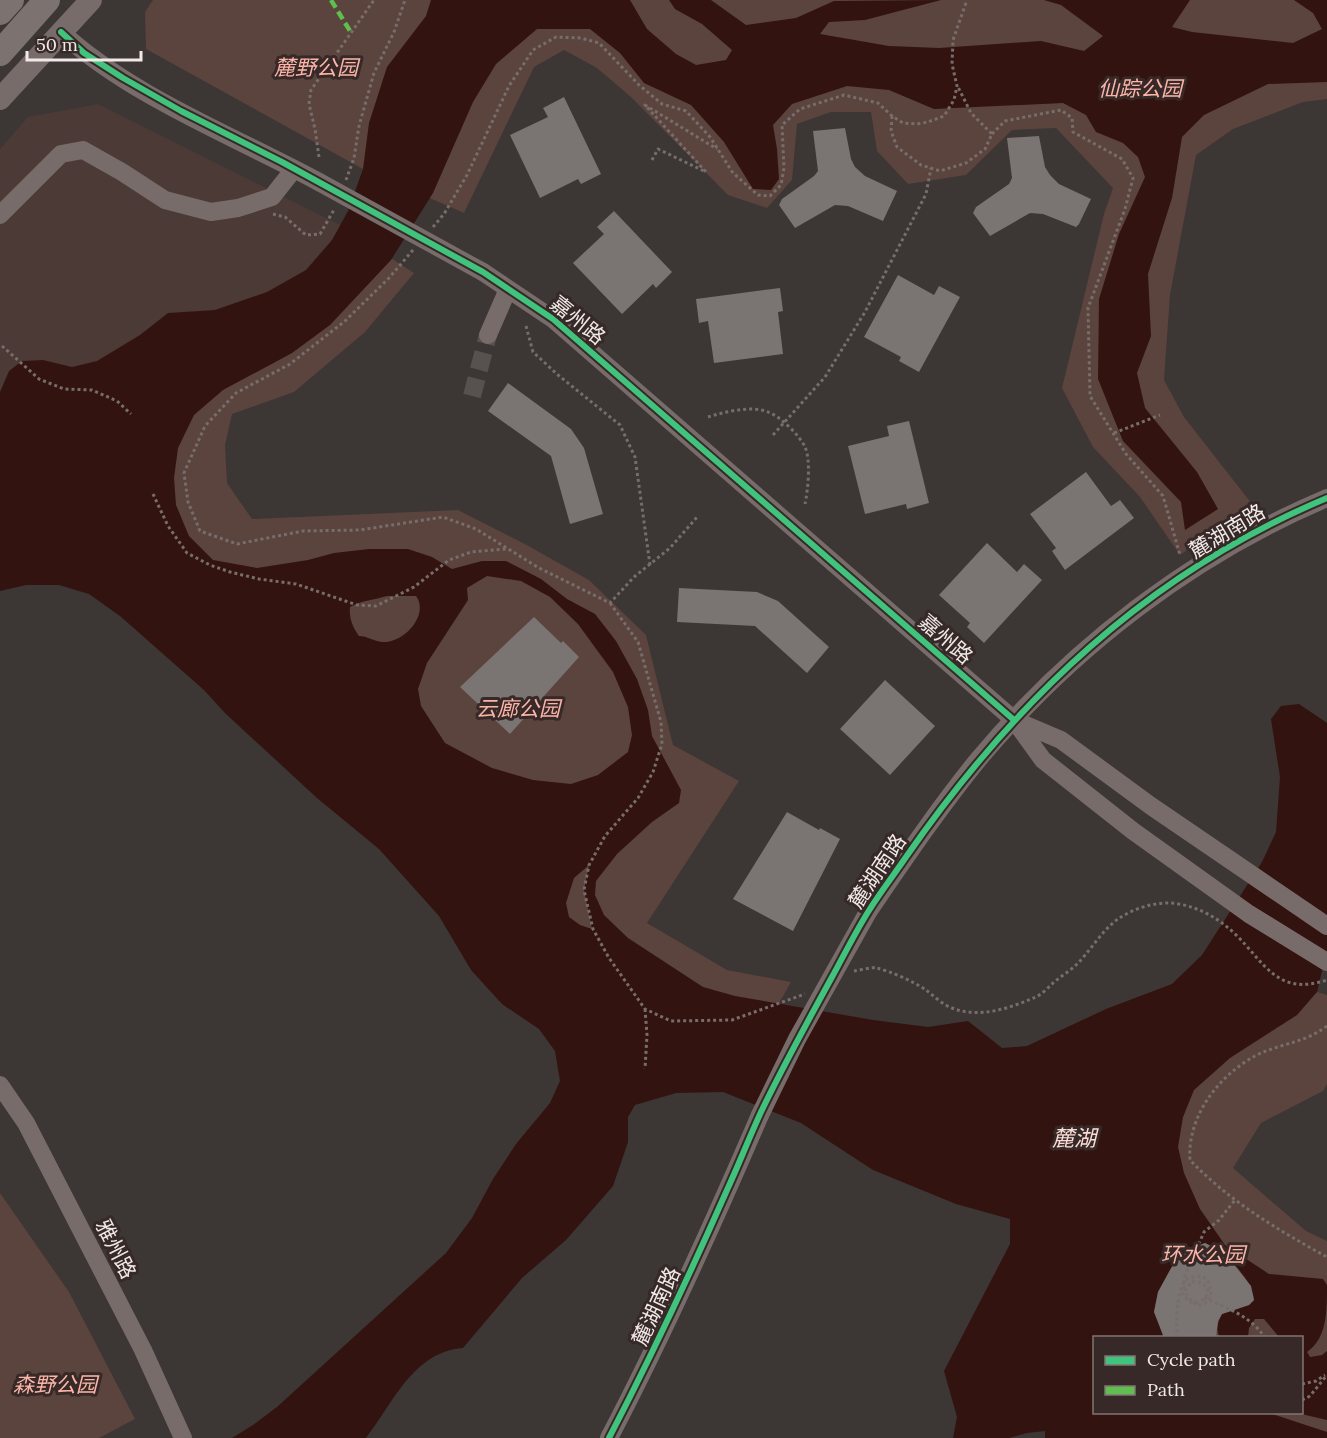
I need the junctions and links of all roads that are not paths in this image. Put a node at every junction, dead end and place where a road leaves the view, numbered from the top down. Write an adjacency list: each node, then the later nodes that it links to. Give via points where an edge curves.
1 (11, 0): 4 (highway)
2 (48, 0): 6 (highway)
3 (90, 0): 5 (main road)
4 (0, 12)
5 (61, 32): 7 (main road); 8 (street, 嘉州路, via 84,53 123,78)
6 (0, 52)
7 (0, 99)
8 (294, 169): 9 (street, via 272,197 211,212 165,201 83,150 61,154); 10 (street, 嘉州路, bridge)
9 (0, 215)
10 (508, 289): 11 (street); 13 (street, 嘉州路, via 552,319 636,389)
11 (488, 335)
12 (1327, 498): 13 (street, 麓湖南路, via 1246,536 1176,581 1105,632)
13 (1014, 720): 14 (street, 嘉州路, via 1061,740 1151,807); 15 (street, 嘉州路, via 1043,760 1133,831 1249,914); 18 (street, 麓湖南路, bridge, via 928,825 868,912 760,1114 646,1366)
14 (1327, 926)
15 (1327, 962)
16 (0, 1085): 17 (street, 雅州路, via 26,1123 143,1350)
17 (183, 1438)
18 (609, 1438)

